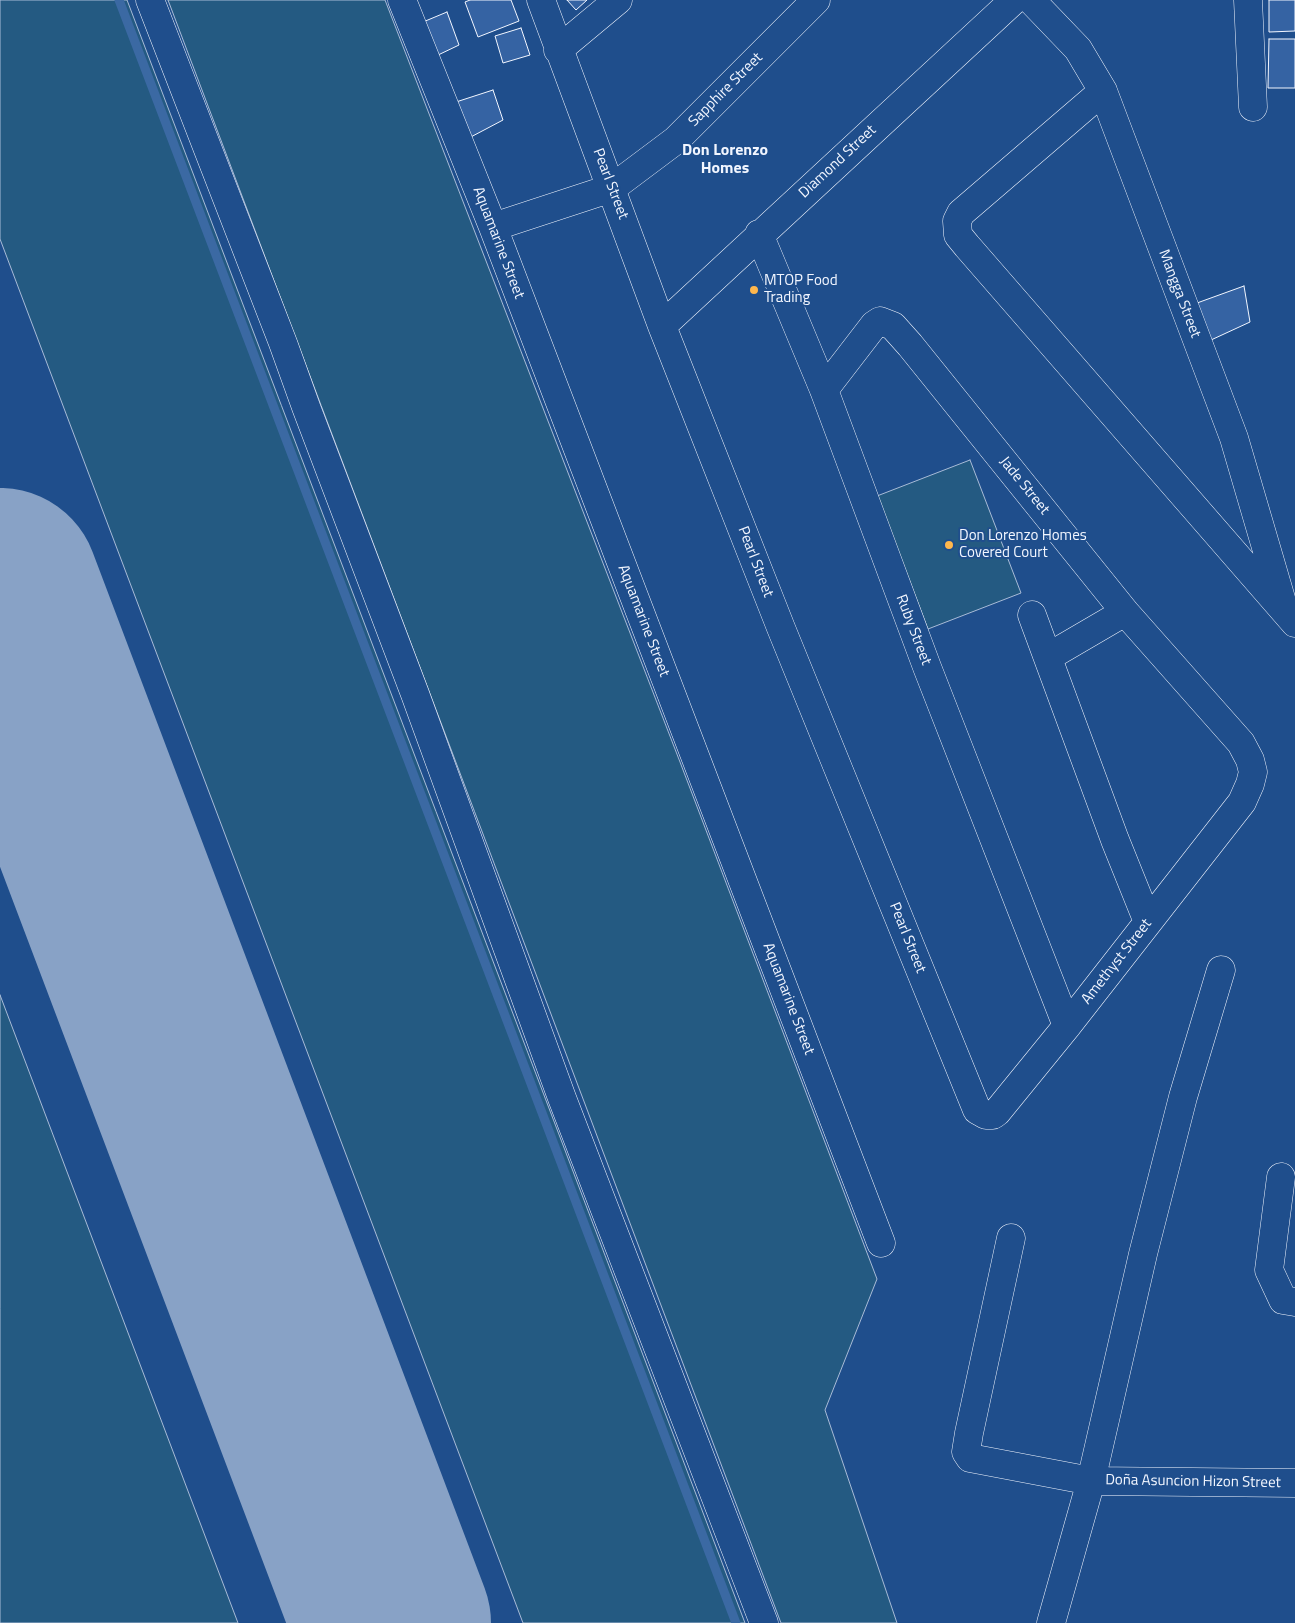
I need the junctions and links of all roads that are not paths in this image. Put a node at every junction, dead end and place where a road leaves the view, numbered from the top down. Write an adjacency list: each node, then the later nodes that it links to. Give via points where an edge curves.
1 (150, 0): 32 (street, via 284,342 562,1098)
2 (402, 0): 13 (street, Aquamarine Street)
3 (541, 0): 9 (street, Pearl Street)
4 (618, 0): 9 (street)
5 (816, 0): 12 (street, Sapphire Street, via 676,140)
6 (1014, 0): 14 (street, Diamond Street)
7 (1031, 0): 10 (street, Mangga Street, via 1078,49)
8 (1248, 0): 11 (street)
9 (558, 50): 12 (street, Pearl Street)
10 (1103, 91): 19 (street, Mangga Street, via 1234,438); 19 (street, via 961,213 957,221 958,235)
11 (1254, 107)
12 (612, 188): 13 (street, Sapphire Street); 15 (street, Pearl Street)
13 (493, 227): 28 (street, Aquamarine Street)
14 (759, 234): 15 (street, Diamond Street); 16 (street, Ruby Street)
15 (662, 326): 25 (street, Pearl Street, via 977,1110)
16 (824, 390): 17 (street, Jade Street, via 874,325 880,321 893,326); 24 (street, Ruby Street, via 927,667)
17 (1125, 612): 20 (street); 21 (street, Jade Street, via 1241,743 1253,772)
18 (1032, 615): 20 (street)
19 (1290, 617)
20 (1048, 658): 22 (street)
21 (1242, 802): 22 (street, Amethyst Street)
22 (1148, 922): 24 (street, Amethyst Street)
23 (1221, 970): 30 (street, via 1152,1217)
24 (1067, 1026): 25 (street, Amethyst Street, via 997,1112)
25 (986, 1115)
26 (1281, 1177): 29 (street, via 1269,1270 1283,1300)
27 (1011, 1238): 30 (street, Doña Asuncion Hizon Street, via 966,1452 970,1458 980,1461)
28 (881, 1243)
29 (1295, 1302)
30 (1091, 1482): 31 (street, Doña Asuncion Hizon Street); 33 (street)
31 (1295, 1483)
32 (764, 1623)
33 (1052, 1623)

